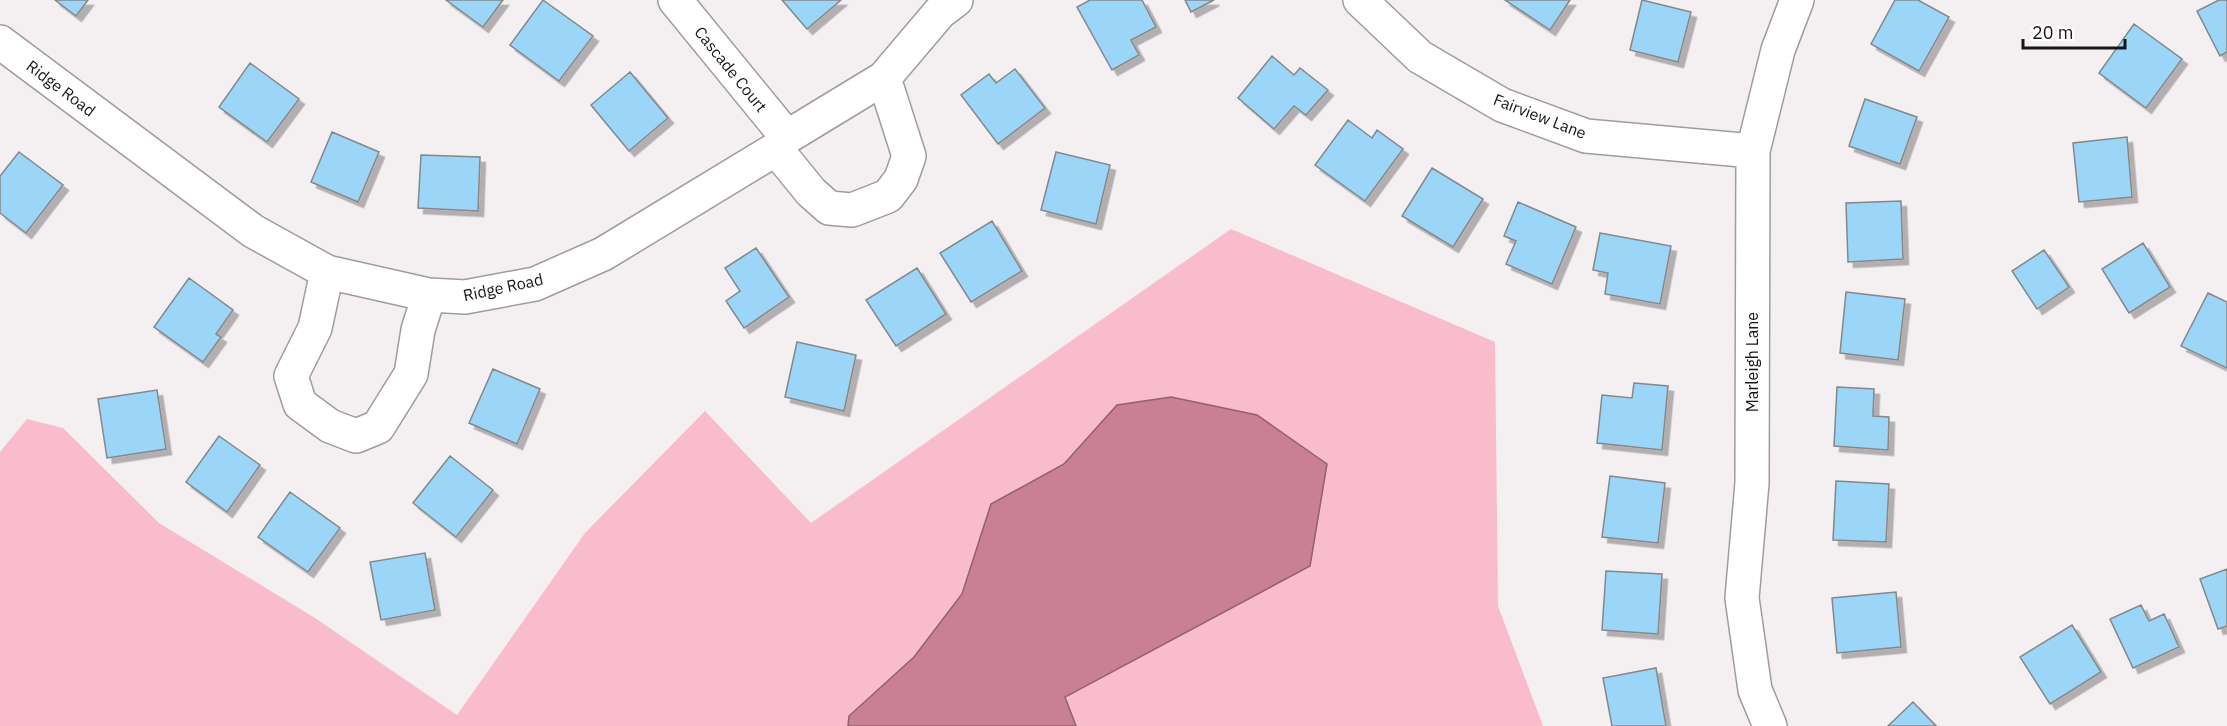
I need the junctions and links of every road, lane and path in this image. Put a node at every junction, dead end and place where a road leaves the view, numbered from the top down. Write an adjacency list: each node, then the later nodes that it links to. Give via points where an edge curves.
1 (675, 0): 7 (street, Cascade Court)
2 (956, 0): 6 (street, Ridge Road, via 940,12)
3 (1360, 0): 8 (street, Fairview Lane, via 1420,57 1502,105 1586,136)
4 (1797, 0): 8 (street, Marleigh Lane, via 1778,50)
5 (4, 51): 9 (street, Ridge Road, via 253,231)
6 (884, 78): 7 (street, Ridge Road); 7 (street, Cascade Court, via 909,156 901,179 888,196 852,210 828,208 811,192)
7 (782, 143): 10 (street, Ridge Road, via 603,254 535,284 465,297)
8 (1753, 151): 11 (street, Marleigh Lane, via 1752,483 1742,597 1755,690)
9 (327, 272): 10 (street, Ridge Road); 10 (street, via 315,328 291,376 300,404 330,426 356,436 378,427 411,374)
10 (429, 295)
11 (1770, 726)

